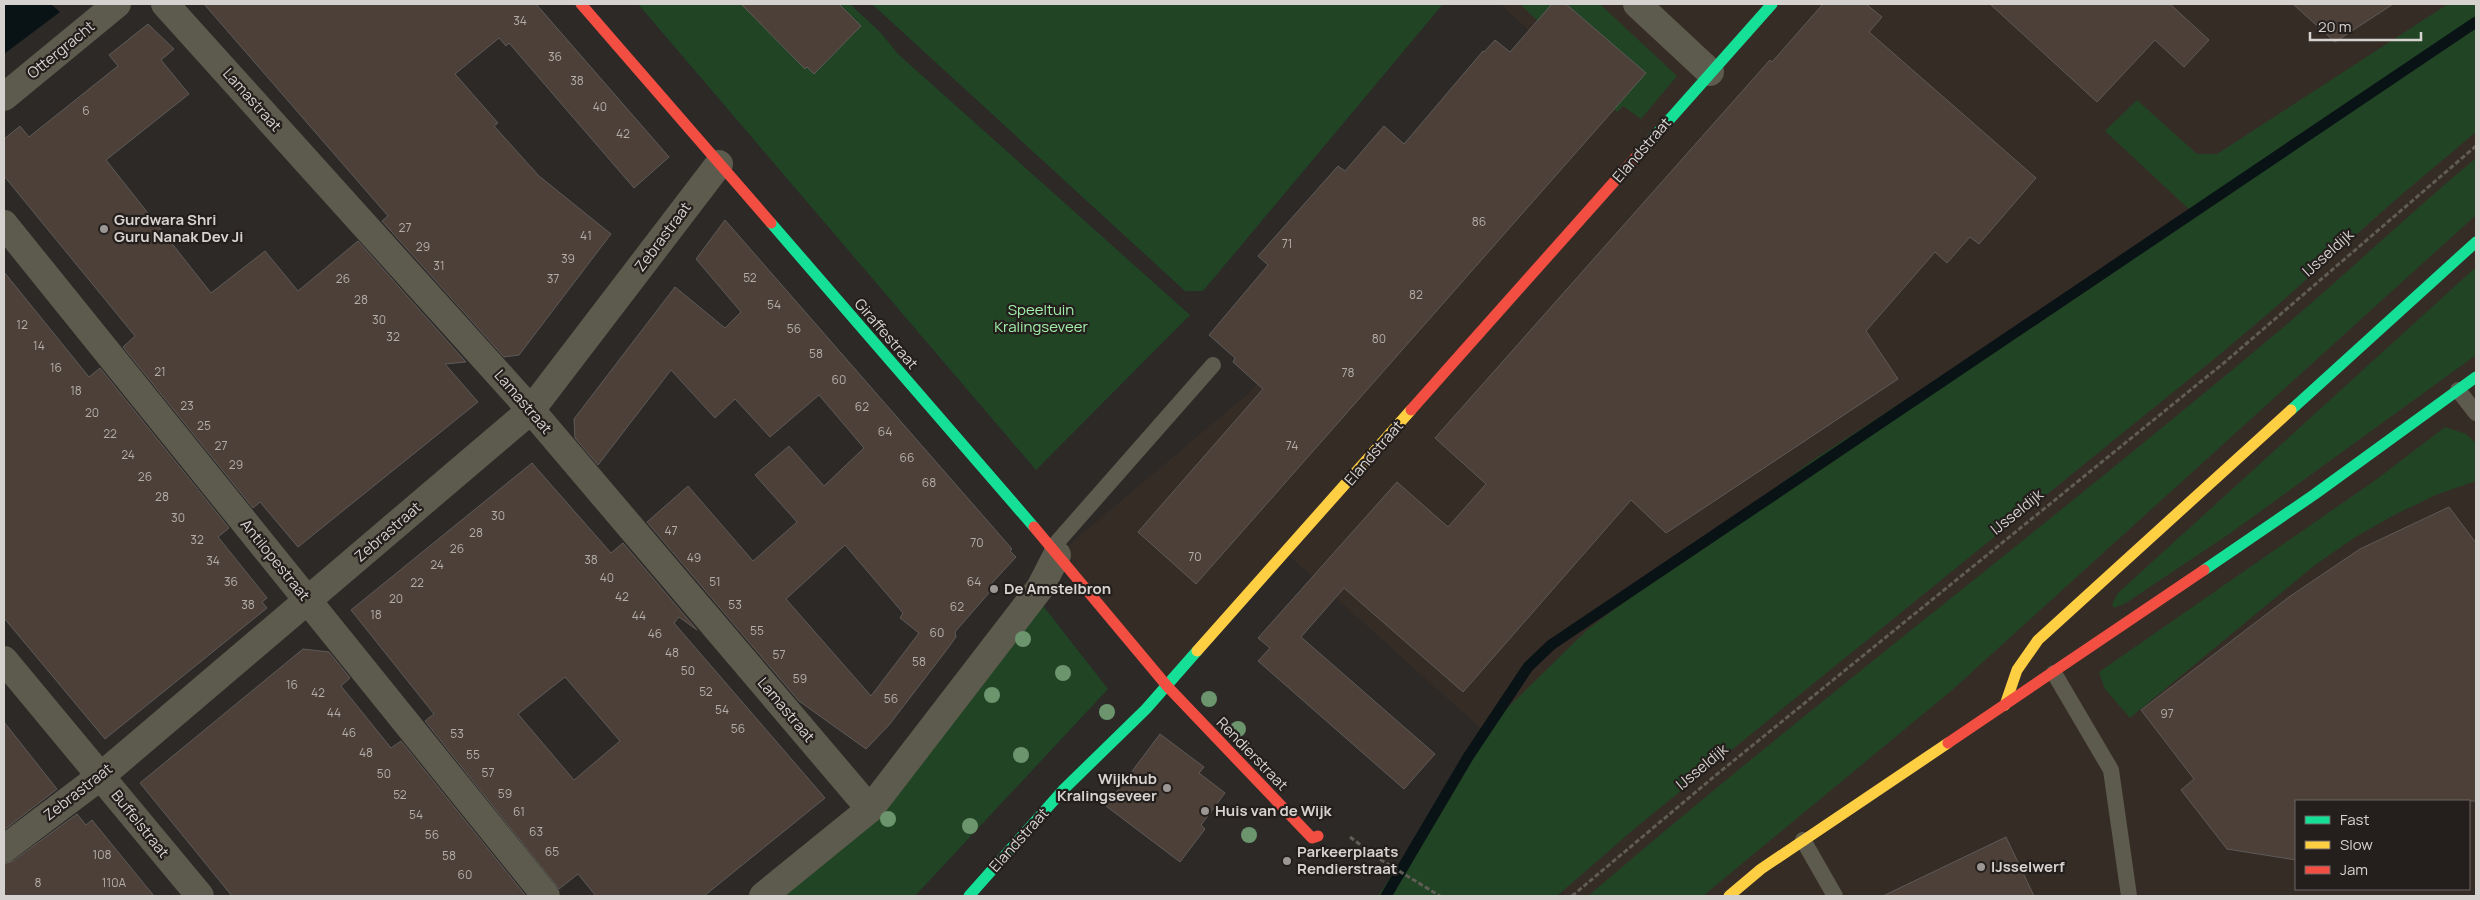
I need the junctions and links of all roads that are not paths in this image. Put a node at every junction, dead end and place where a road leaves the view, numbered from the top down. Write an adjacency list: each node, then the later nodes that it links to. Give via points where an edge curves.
1 (118, 4): 7 (street, Ottergracht)
2 (165, 4): 14 (street, Lamastraat)
3 (581, 4): 8 (street, Giraffestraat)
4 (1637, 4): 6 (street)
5 (1772, 4): 6 (street, Elandstraat)
6 (1710, 72): 20 (street, Elandstraat)
7 (4, 97)
8 (719, 164): 14 (street, Zebrastraat); 16 (street, Giraffestraat)
9 (4, 224): 17 (street, Antilopestraat)
10 (2476, 242): 21 (street, via 2038,640 2012,678)
11 (1213, 365): 16 (lane)
12 (2476, 377): 13 (street)
13 (2458, 390): 15 (lane); 19 (street, via 2315,494)
14 (530, 410): 17 (street, Zebrastraat); 23 (street, Lamastraat)
15 (2476, 413)
16 (1054, 552): 20 (street, Giraffestraat); 23 (street, via 1040,588)
17 (308, 601): 22 (street, Zebrastraat); 28 (street, Antilopestraat)
18 (4, 660): 22 (street, Buffelstraat)
19 (2054, 673): 21 (street); 33 (lane, via 2111,770)
20 (1167, 686): 24 (street, Rendierstraat, via 1312,838); 30 (street, Elandstraat, via 1064,789)
21 (2004, 705): 25 (street)
22 (101, 776): 26 (street, Zebrastraat); 27 (street, Buffelstraat)
23 (870, 809): 29 (street)
24 (1318, 836)
25 (1803, 840): 31 (street); 32 (lane)
26 (4, 849)
27 (200, 896)
28 (546, 896)
29 (763, 896)
30 (969, 896)
31 (1729, 896)
32 (1835, 896)
33 (2130, 896)

